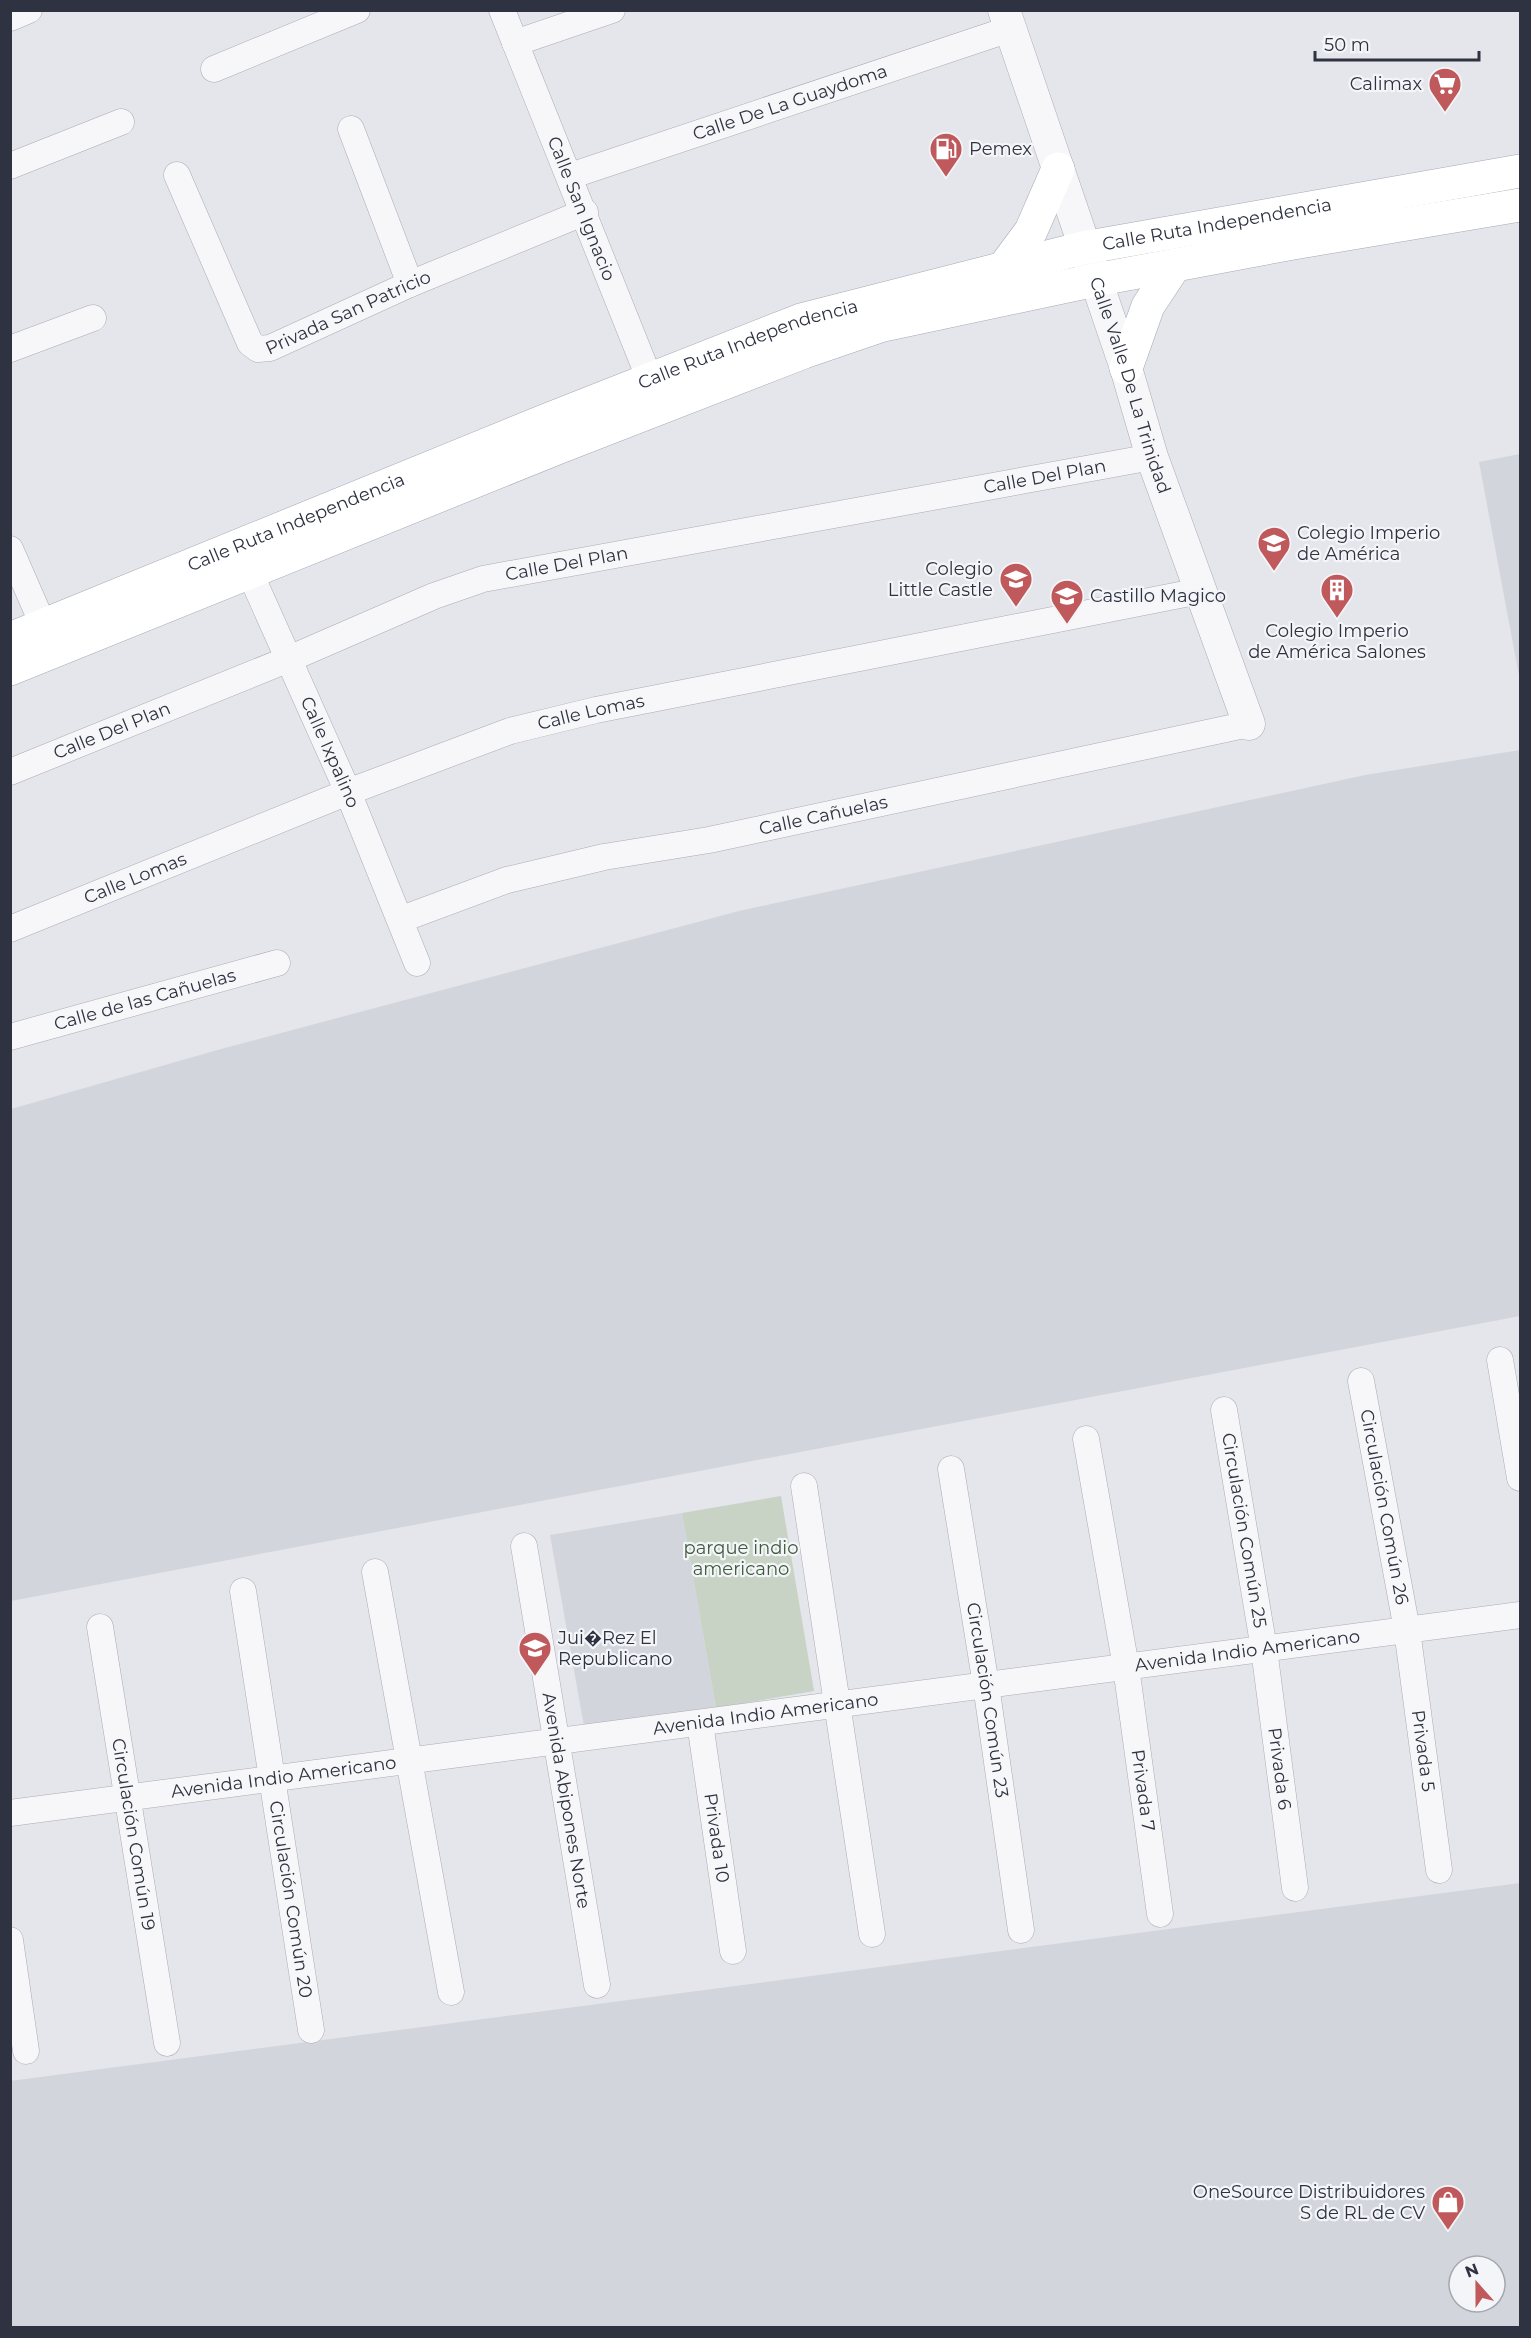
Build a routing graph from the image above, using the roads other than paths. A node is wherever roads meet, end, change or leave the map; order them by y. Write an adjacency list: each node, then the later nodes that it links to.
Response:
1 (29, 10): 5 (street)
2 (357, 10): 8 (street)
3 (502, 10): 7 (street, Calle San Ignacio)
4 (612, 10): 7 (street)
5 (10, 18)
6 (1007, 20): 12 (street, Calle Valle De La Trinidad); 15 (street, Calle De La Guaydoma)
7 (515, 43): 15 (street, Calle San Ignacio)
8 (214, 69)
9 (121, 122): 11 (street)
10 (351, 129): 22 (street)
11 (10, 166)
12 (1058, 169): 18 (street, Calle Valle De La Trinidad); 20 (main road)
13 (1521, 171): 18 (main road, Calle Ruta Independencia)
14 (177, 175): 22 (street, Privada San Patricio)
15 (570, 176): 17 (street, Calle San Ignacio)
16 (1521, 205): 19 (main road, Calle Ruta Independencia)
17 (585, 212): 22 (street, Privada San Patricio); 26 (street, Calle San Ignacio)
18 (1083, 248): 20 (main road, Calle Ruta Independencia); 21 (street, Calle Valle De La Trinidad)
19 (1175, 265): 21 (main road, Calle Ruta Independencia); 25 (main road)
20 (1005, 266): 26 (main road, Calle Ruta Independencia)
21 (1095, 280): 25 (street, Calle Valle De La Trinidad); 26 (main road, Calle Ruta Independencia)
22 (410, 284)
23 (93, 318): 24 (street)
24 (10, 349)
25 (1126, 368): 27 (street, Calle Valle De La Trinidad)
26 (655, 393): 29 (main road, Calle Ruta Independencia)
27 (1152, 457): 30 (street, Calle Valle De La Trinidad); 33 (street, Calle Del Plan)
28 (10, 549): 32 (street)
29 (244, 558): 32 (main road, Calle Ruta Independencia); 33 (street, Calle Ixpalino)
30 (1200, 591): 35 (street, Calle Valle De La Trinidad); 37 (street, Calle Lomas)
31 (10, 639): 32 (main road, Calle Ruta Independencia)
32 (49, 639): 34 (main road, Calle Ruta Independencia)
33 (289, 659): 36 (street, Calle Del Plan); 37 (street, Calle Ixpalino)
34 (10, 669)
35 (1249, 724): 38 (street, Calle Cañuelas)
36 (10, 772)
37 (348, 792): 38 (street, Calle Ixpalino); 39 (street, Calle Lomas)
38 (402, 919): 41 (street, Calle Ixpalino)
39 (10, 929)
40 (278, 963): 42 (street, Calle de las Cañuelas)
41 (417, 963)
42 (10, 1036)
43 (1500, 1360): 48 (street)
44 (1361, 1381): 55 (street, Circulación Común 26)
45 (1224, 1410): 56 (street, Circulación Común 25)
46 (1086, 1439): 57 (street, Privada 7)
47 (951, 1469): 58 (street, Circulación Común 23)
48 (1521, 1478)
49 (804, 1486): 59 (street)
50 (524, 1546): 61 (street, Avenida Abipones Norte)
51 (375, 1572): 62 (street)
52 (243, 1591): 63 (street, Circulación Común 20)
53 (1521, 1616): 55 (street, Avenida Indio Americano)
54 (100, 1627): 64 (street, Circulación Común 19)
55 (1407, 1630): 56 (street, Avenida Indio Americano); 66 (street, Privada 5)
56 (1264, 1649): 57 (street, Avenida Indio Americano); 67 (street, Privada 6)
57 (1126, 1667): 58 (street, Avenida Indio Americano); 68 (street, Privada 7)
58 (986, 1685): 59 (street, Avenida Indio Americano); 69 (street, Circulación Común 23)
59 (837, 1705): 60 (street, Avenida Indio Americano); 70 (street)
60 (700, 1723): 61 (street, Avenida Indio Americano); 72 (street, Privada 10)
61 (557, 1741): 62 (street, Avenida Indio Americano); 73 (street, Avenida Abipones Norte)
62 (409, 1761): 63 (street, Avenida Indio Americano); 74 (street)
63 (273, 1778): 64 (street, Avenida Indio Americano); 75 (street, Circulación Común 20)
64 (128, 1797): 65 (street, Avenida Indio Americano); 76 (street, Circulación Común 19)
65 (10, 1813)
66 (1439, 1870)
67 (1295, 1888)
68 (1160, 1914)
69 (1021, 1930)
70 (872, 1934)
71 (10, 1940): 77 (street)
72 (733, 1951)
73 (597, 1985)
74 (451, 1992)
75 (311, 2030)
76 (167, 2043)
77 (26, 2051)

